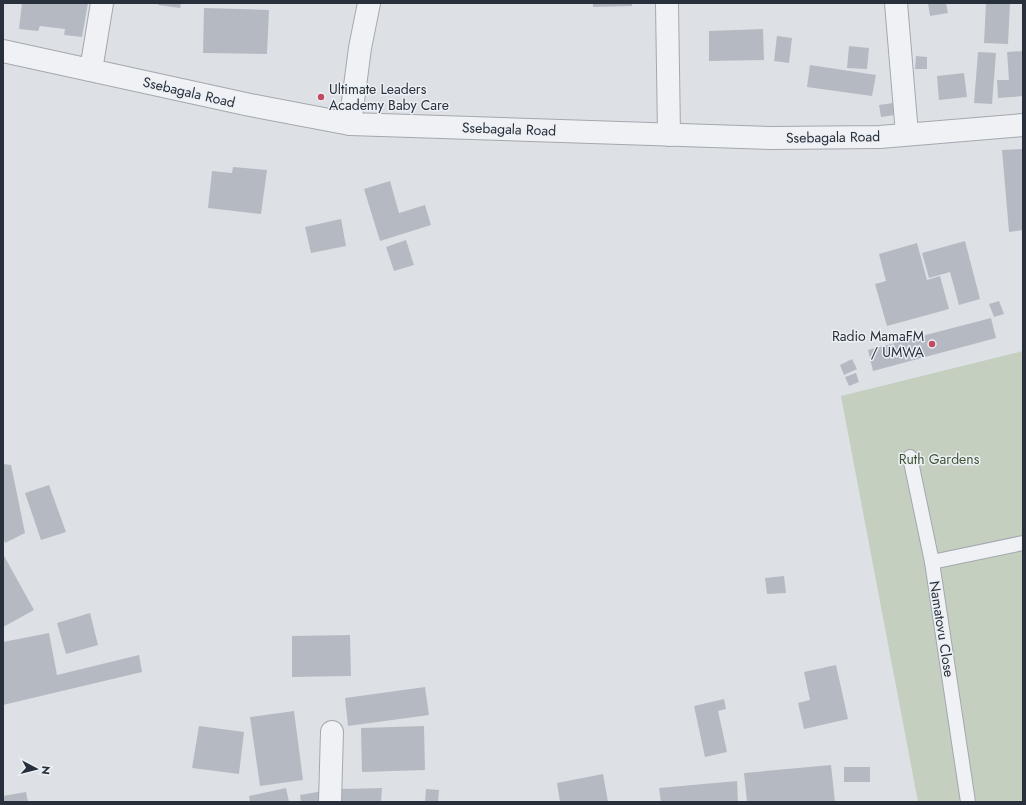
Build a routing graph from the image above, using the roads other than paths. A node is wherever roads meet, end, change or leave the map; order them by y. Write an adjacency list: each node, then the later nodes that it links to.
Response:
1 (102, 3): 6 (street)
2 (369, 3): 7 (street)
3 (667, 3): 9 (street)
4 (896, 3): 10 (street)
5 (3, 51): 6 (street, Ssebagala Road)
6 (91, 70): 7 (street, Ssebagala Road)
7 (350, 124): 9 (street, Ssebagala Road)
8 (1023, 125): 10 (street, Ssebagala Road)
9 (670, 134): 10 (street, Ssebagala Road)
10 (907, 134)
11 (910, 457): 13 (lane, Namatovu Close)
12 (1023, 542): 13 (lane)
13 (932, 562): 16 (lane, Namatovu Close)
14 (332, 732): 15 (street)
15 (330, 802)
16 (968, 802)

